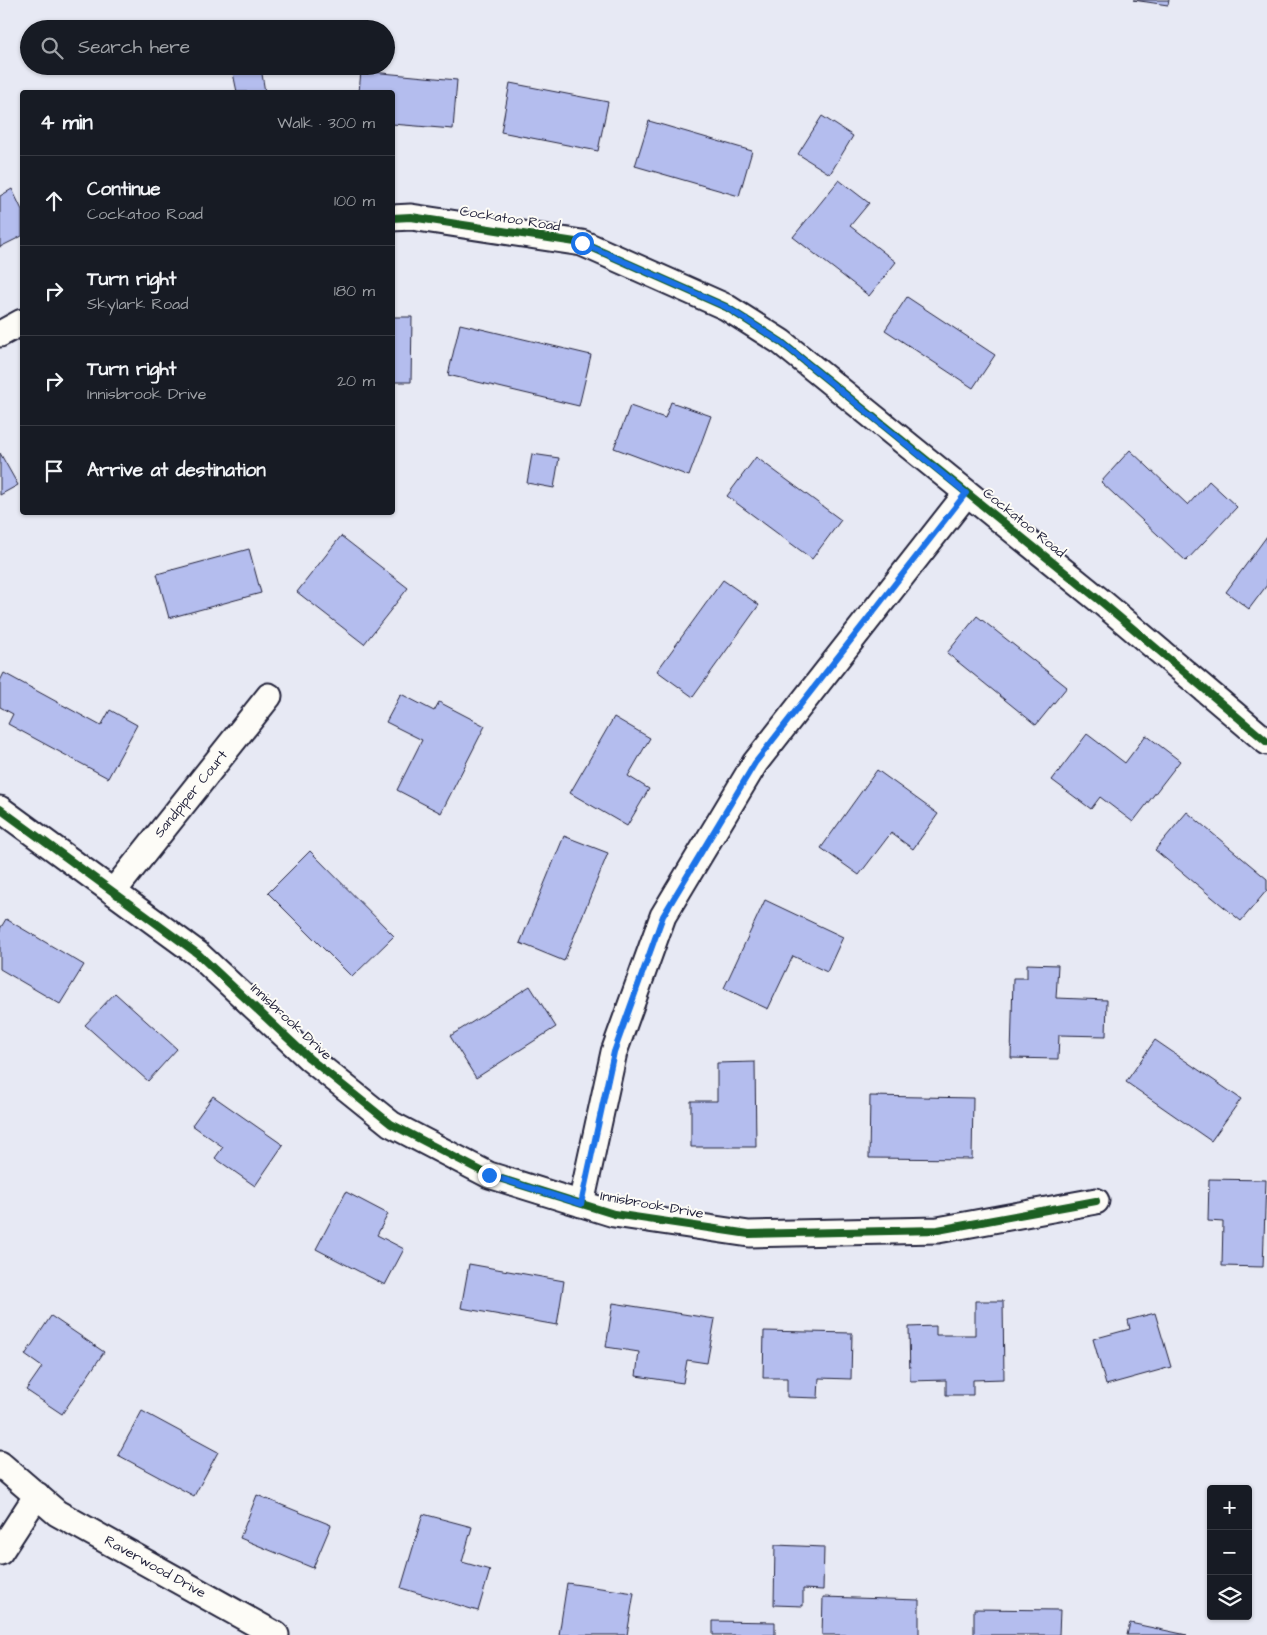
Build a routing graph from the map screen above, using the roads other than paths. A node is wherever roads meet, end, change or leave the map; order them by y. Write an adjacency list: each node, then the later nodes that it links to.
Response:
1 (395, 218): 4 (street, Cockatoo Road)
2 (20, 323): 3 (street)
3 (0, 334)
4 (966, 493): 6 (street, Cockatoo Road); 10 (street)
5 (269, 696): 8 (street, Sandpiper Court)
6 (1267, 742)
7 (0, 810): 8 (street, Innisbrook Drive)
8 (113, 892): 10 (street, Innisbrook Drive)
9 (1096, 1201): 10 (street, Innisbrook Drive)
10 (581, 1204)
11 (0, 1464): 12 (street, Raverwood Drive)
12 (37, 1495): 13 (street); 14 (street, Raverwood Drive)
13 (0, 1552)
14 (276, 1635)

